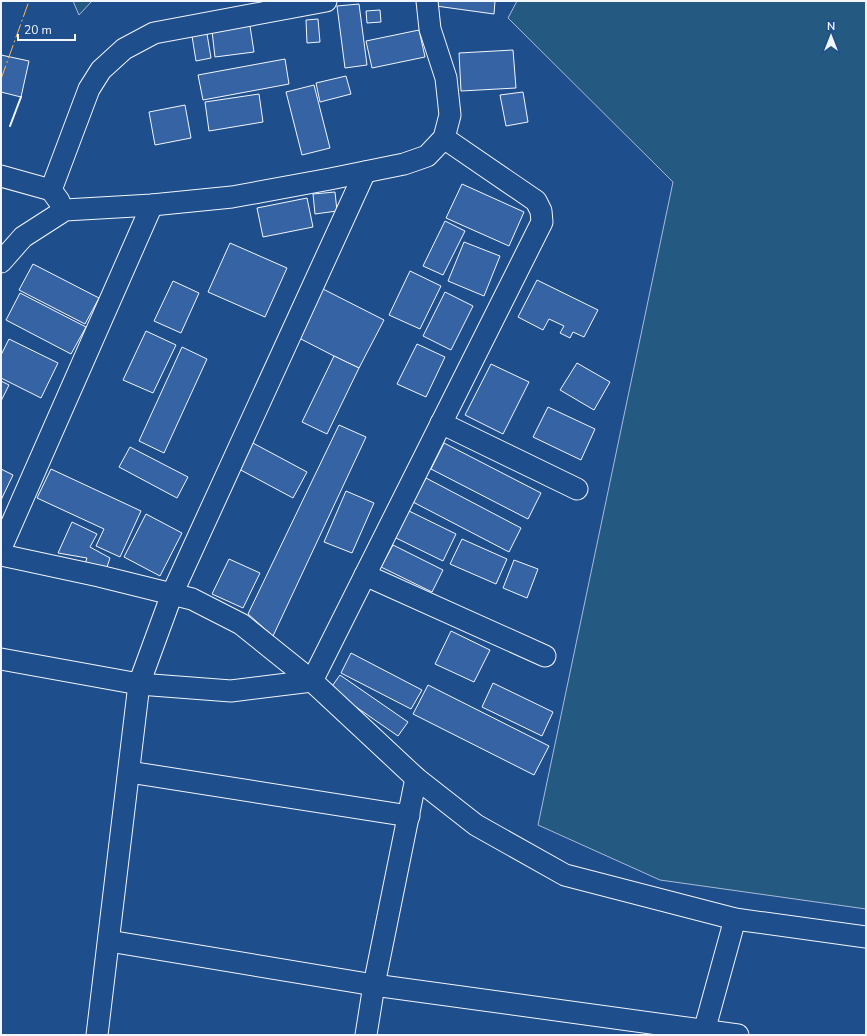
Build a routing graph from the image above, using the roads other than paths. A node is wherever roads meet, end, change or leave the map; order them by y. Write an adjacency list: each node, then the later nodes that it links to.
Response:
1 (326, 1): 6 (street)
2 (427, 1): 3 (street)
3 (444, 138): 4 (street); 10 (street)
4 (365, 172): 7 (street); 15 (street)
5 (1, 176): 6 (street)
6 (51, 190): 8 (street)
7 (152, 205): 8 (street); 12 (street)
8 (65, 210): 9 (street)
9 (1, 262)
10 (441, 423): 11 (street); 14 (street)
11 (577, 489)
12 (1, 548)
13 (1, 555): 15 (street)
14 (365, 575): 16 (street); 18 (street)
15 (172, 594): 18 (street); 19 (street)
16 (545, 656)
17 (1, 659): 19 (street)
18 (312, 682): 19 (street); 21 (street)
19 (140, 684): 20 (street)
20 (129, 772): 22 (street); 25 (street)
21 (416, 778): 22 (street); 23 (street)
22 (409, 816): 26 (street)
23 (735, 918): 24 (street); 27 (street)
24 (866, 937)
25 (109, 941): 26 (street); 28 (street)
26 (374, 986): 27 (street); 29 (street)
27 (704, 1033): 30 (street)
28 (97, 1035)
29 (366, 1035)
30 (738, 1035)

